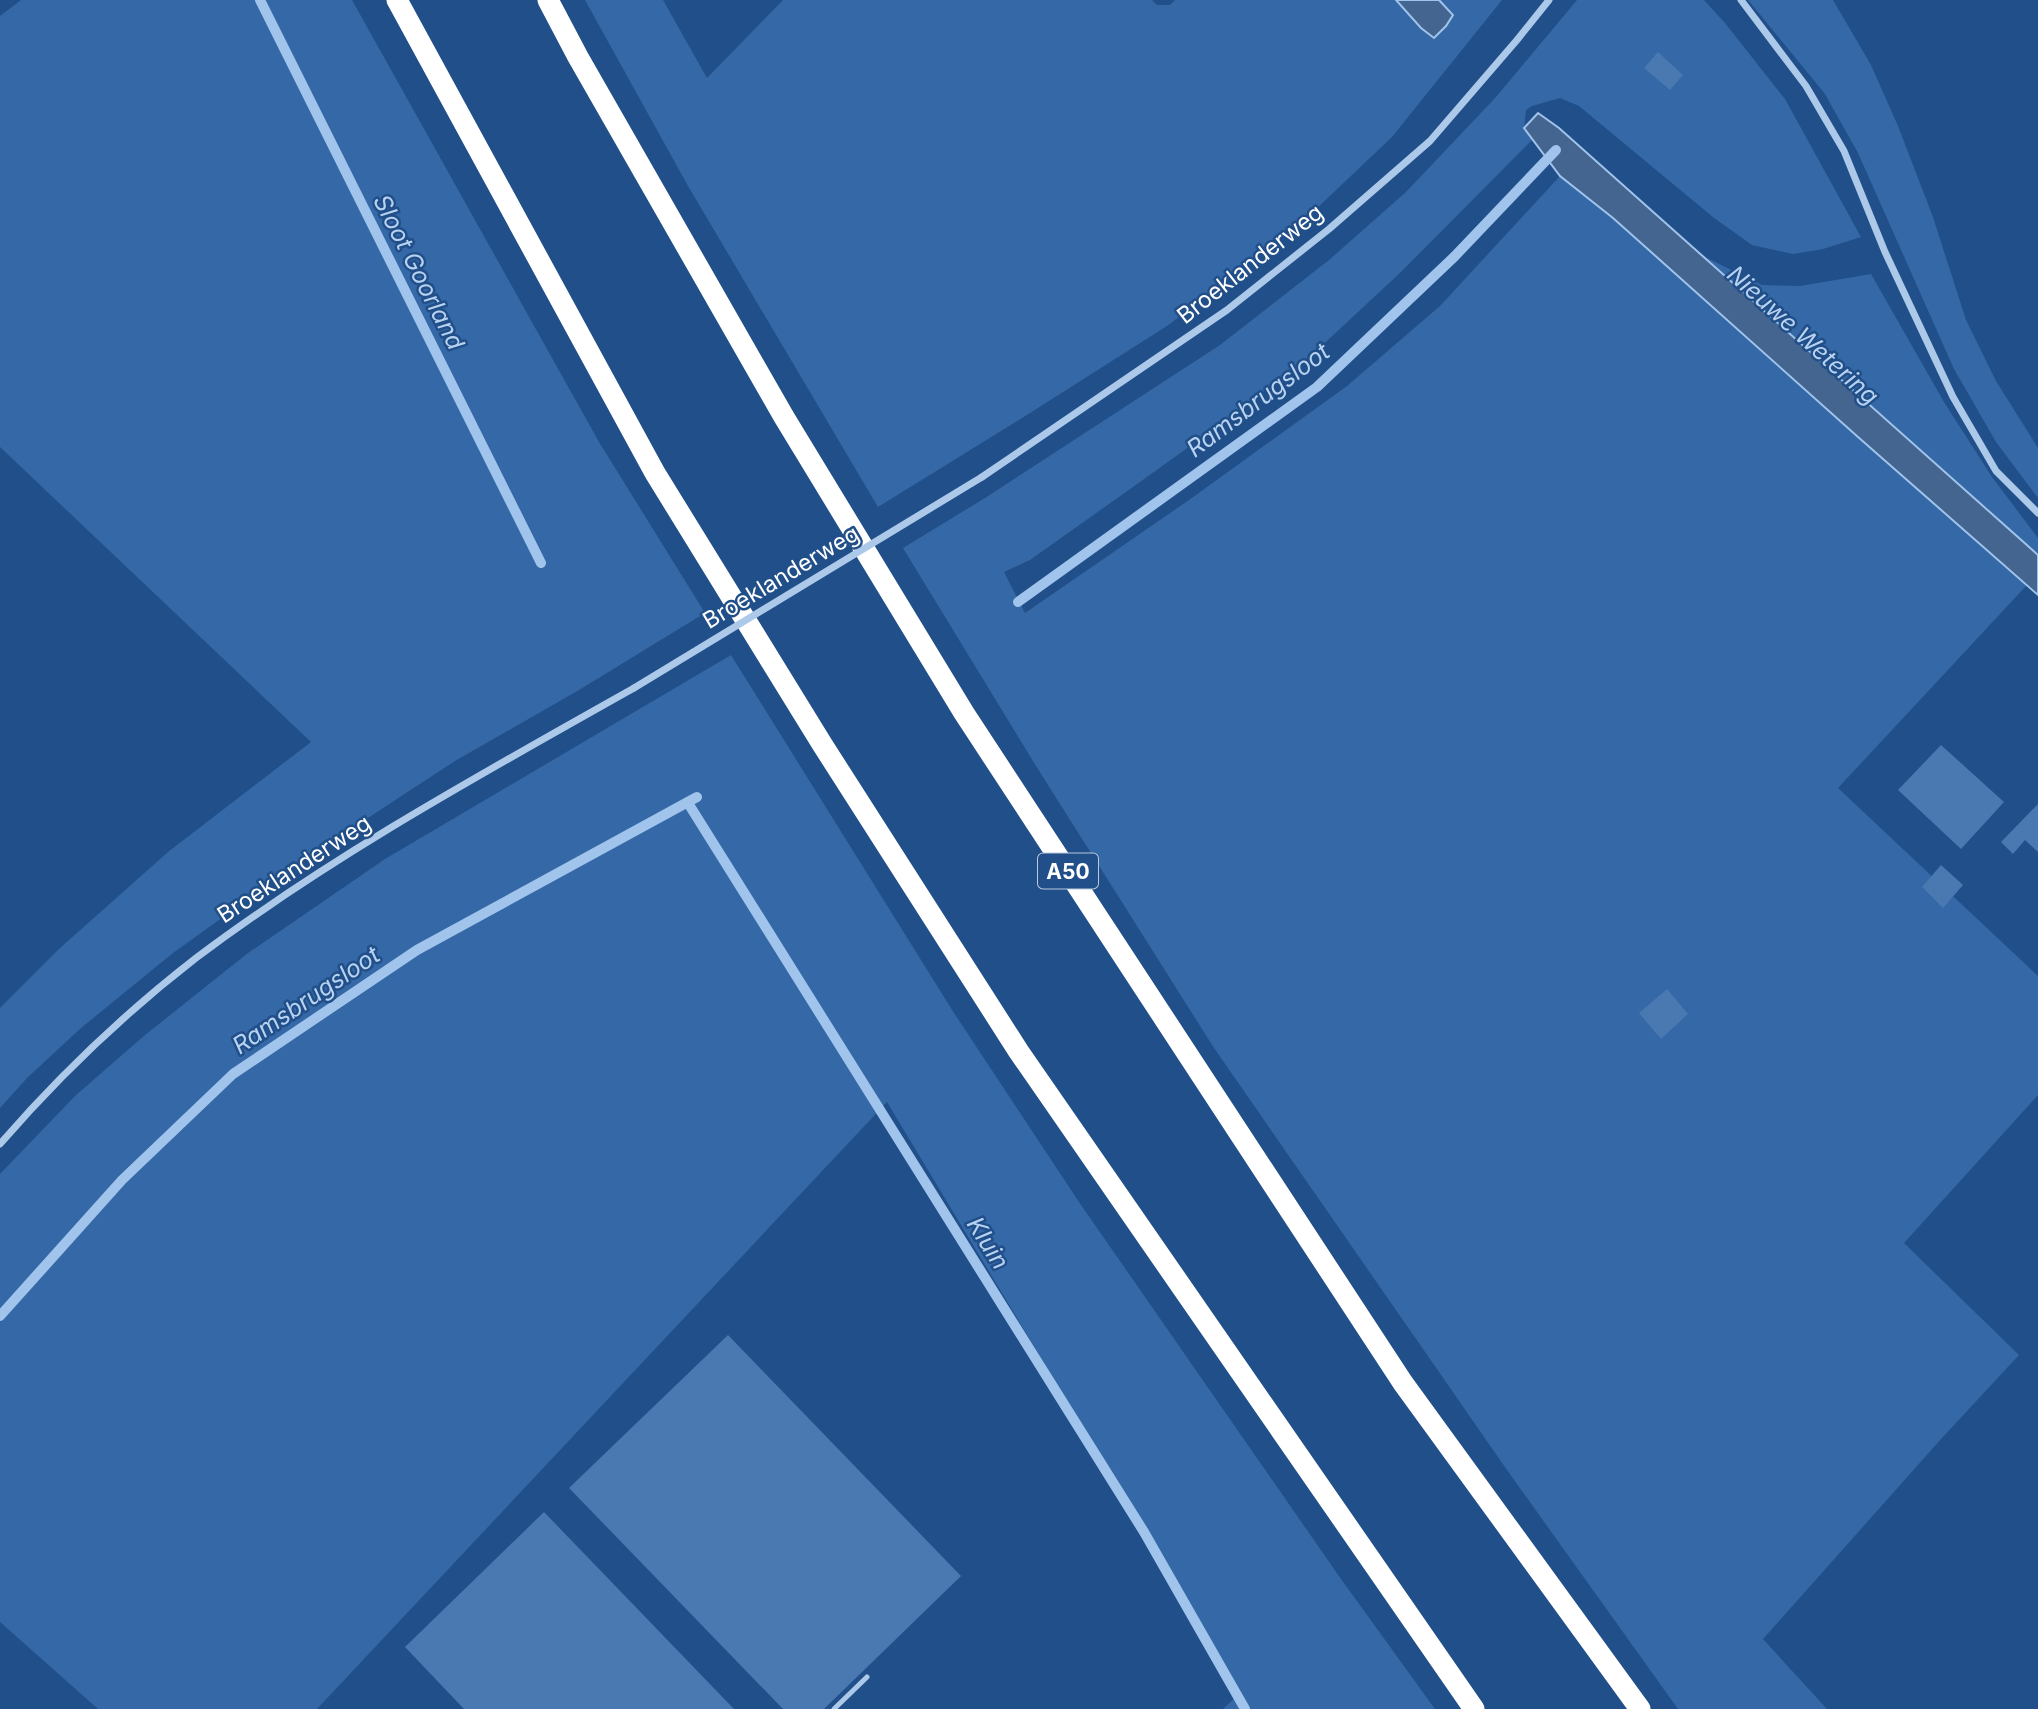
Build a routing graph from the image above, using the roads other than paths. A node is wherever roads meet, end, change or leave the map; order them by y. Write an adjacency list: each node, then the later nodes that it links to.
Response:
1 (397, 0): 9 (highway)
2 (548, 0): 10 (highway, A50)
3 (1549, 0): 6 (street, Broeklanderweg, bridge)
4 (1741, 0): 5 (street)
5 (2038, 513)
6 (0, 1144)
7 (867, 1677): 8 (lane)
8 (834, 1709)
9 (1474, 1709)
10 (1640, 1709)

